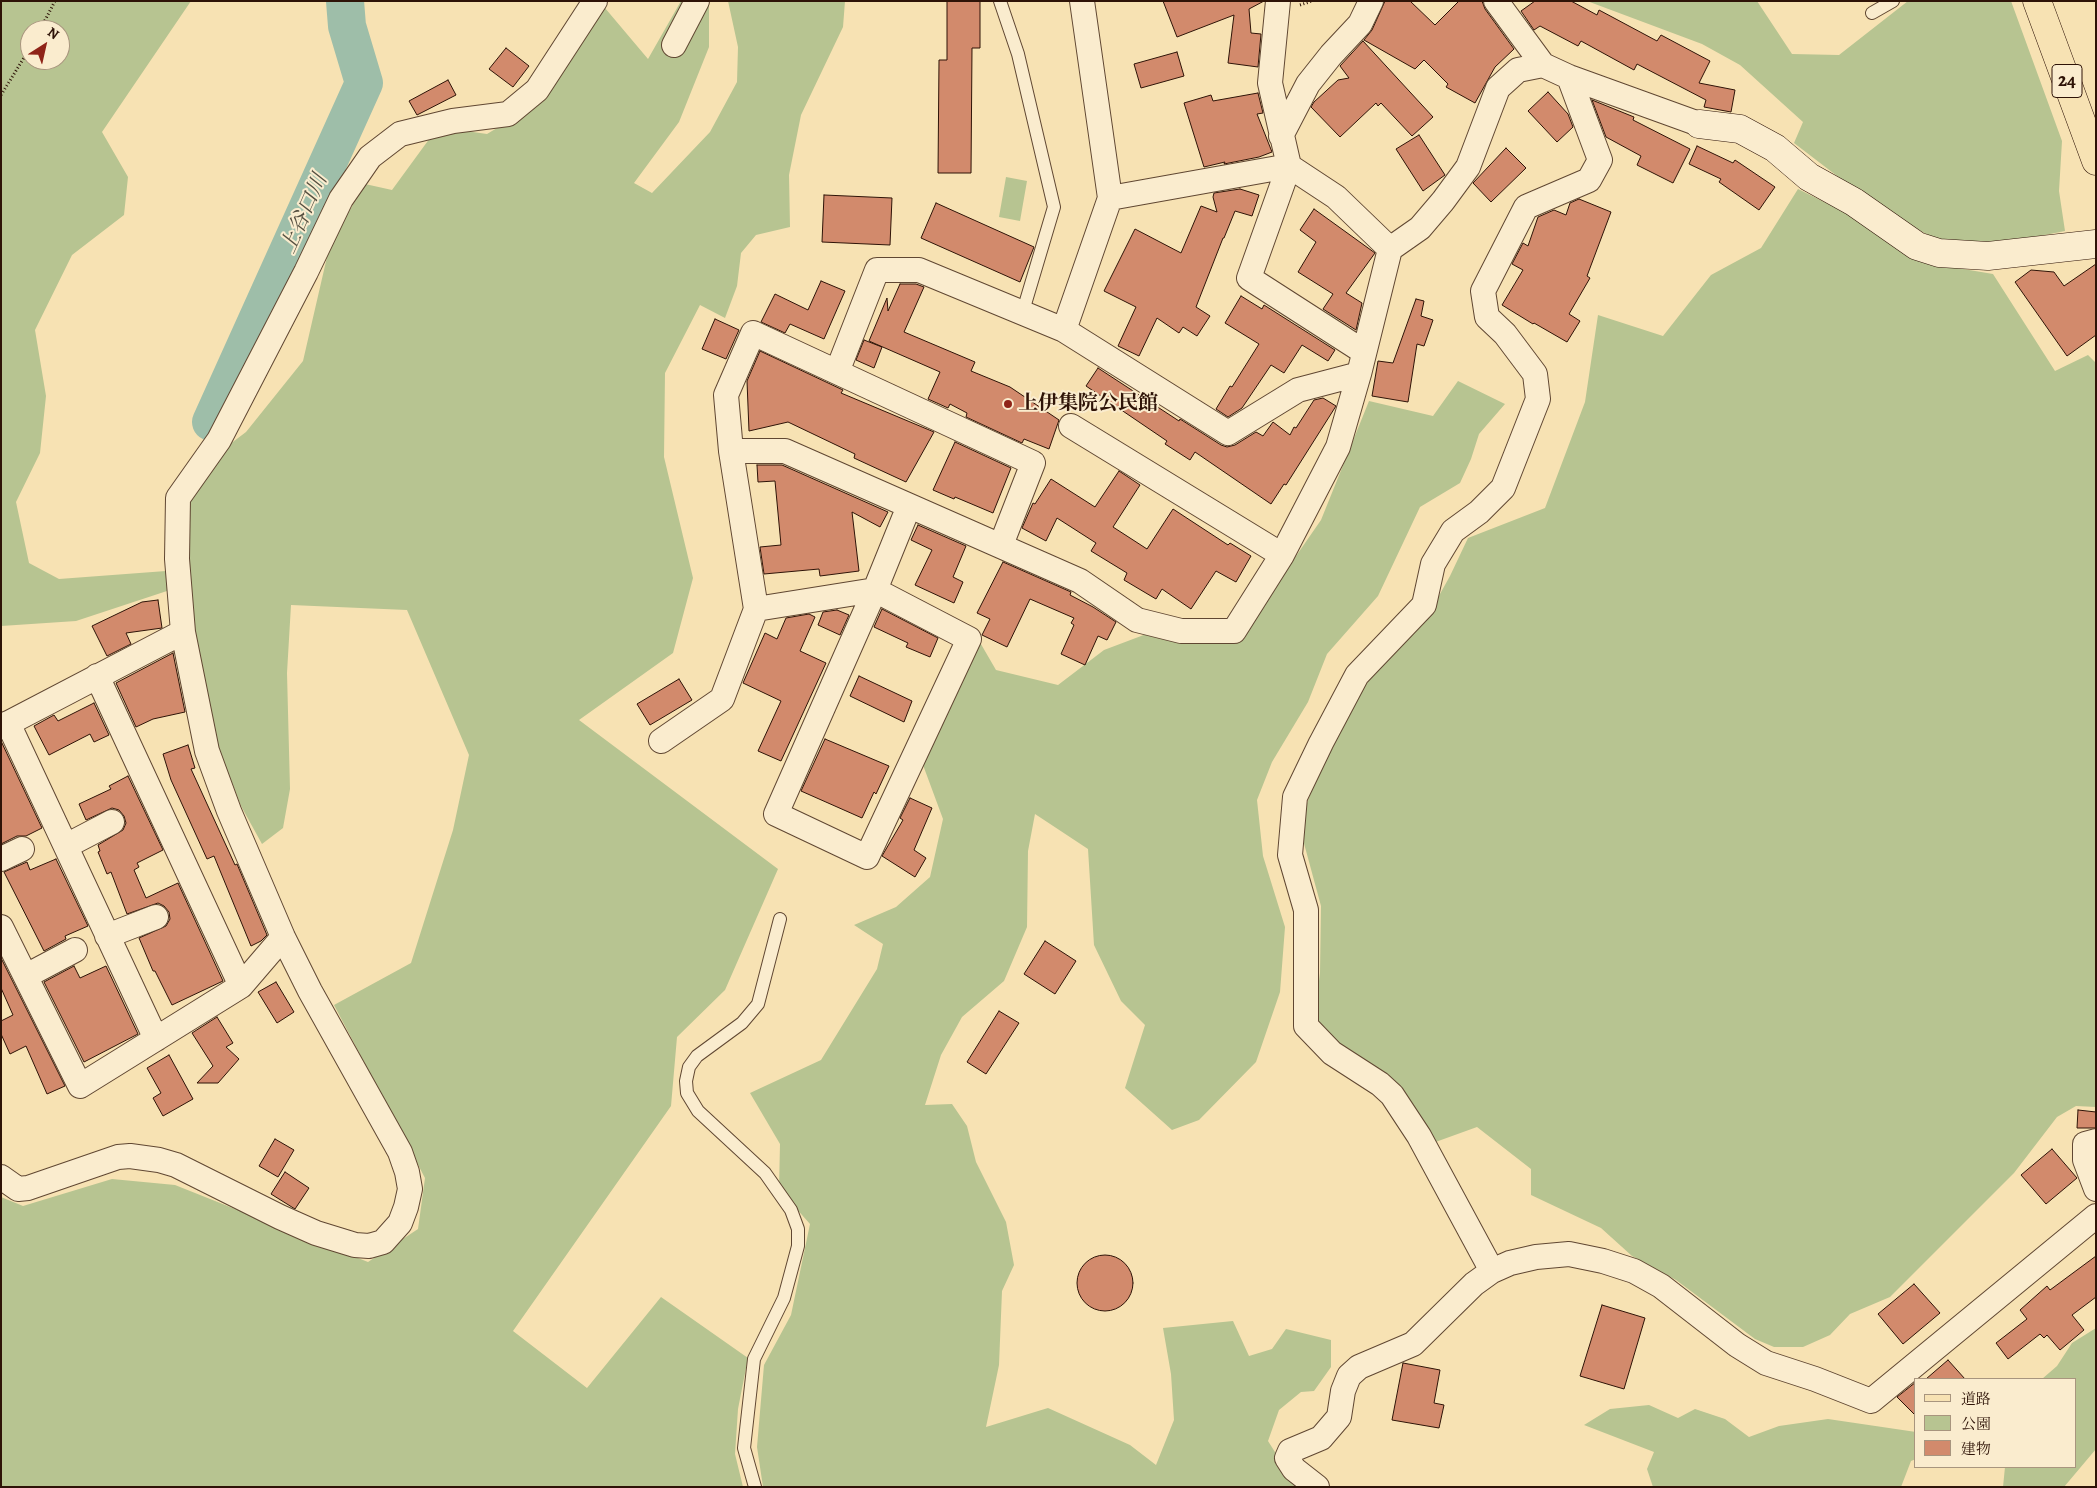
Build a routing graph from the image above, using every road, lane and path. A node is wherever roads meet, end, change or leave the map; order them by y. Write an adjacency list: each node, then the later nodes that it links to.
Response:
1 (56, 1): 12 (path)
2 (594, 1): 36 (street)
3 (697, 1): 13 (street)
4 (1000, 1): 25 (lane)
5 (1082, 1): 22 (street)
6 (1278, 1): 19 (street)
7 (1371, 1): 19 (street)
8 (1496, 1): 15 (street)
9 (1893, 1): 11 (lane)
10 (2038, 1): 20 (main road, 24)
11 (1872, 13)
12 (46, 20)
13 (674, 45)
14 (20, 64): 17 (path)
15 (1543, 65): 16 (street); 24 (street)
16 (1569, 77): 18 (street); 55 (street)
17 (1, 95)
18 (1699, 124): 23 (street)
19 (1281, 136): 21 (street)
20 (2096, 161)
21 (1289, 166): 22 (street); 24 (street); 27 (street)
22 (1110, 198): 26 (street)
23 (2096, 244)
24 (1390, 249): 27 (street)
25 (1023, 311): 26 (street); 28 (street)
26 (1064, 330): 27 (street)
27 (1361, 363): 33 (street)
28 (837, 372): 30 (street); 32 (street)
29 (1071, 426): 33 (street)
30 (731, 450): 31 (street); 35 (street)
31 (910, 506): 32 (street); 34 (street)
32 (1001, 545): 33 (street)
33 (1282, 555)
34 (875, 590): 34 (street); 35 (street)
35 (756, 609): 39 (street)
36 (183, 632): 37 (street); 46 (street)
37 (97, 676): 38 (street); 49 (street)
38 (4, 725): 41 (street)
39 (661, 741)
40 (112, 822): 41 (street)
41 (66, 846): 45 (street)
42 (156, 917): 45 (street)
43 (780, 919): 56 (lane)
44 (1, 927): 48 (street)
45 (107, 936): 50 (street)
46 (283, 937): 49 (street); 52 (street)
47 (76, 950): 48 (street)
48 (26, 976): 50 (street)
49 (241, 986): 50 (street)
50 (156, 1039)
51 (2096, 1141): 53 (street)
52 (1, 1177)
53 (2096, 1189)
54 (2096, 1216): 55 (street)
55 (1492, 1271): 57 (street)
56 (755, 1487)
57 (1317, 1487)

